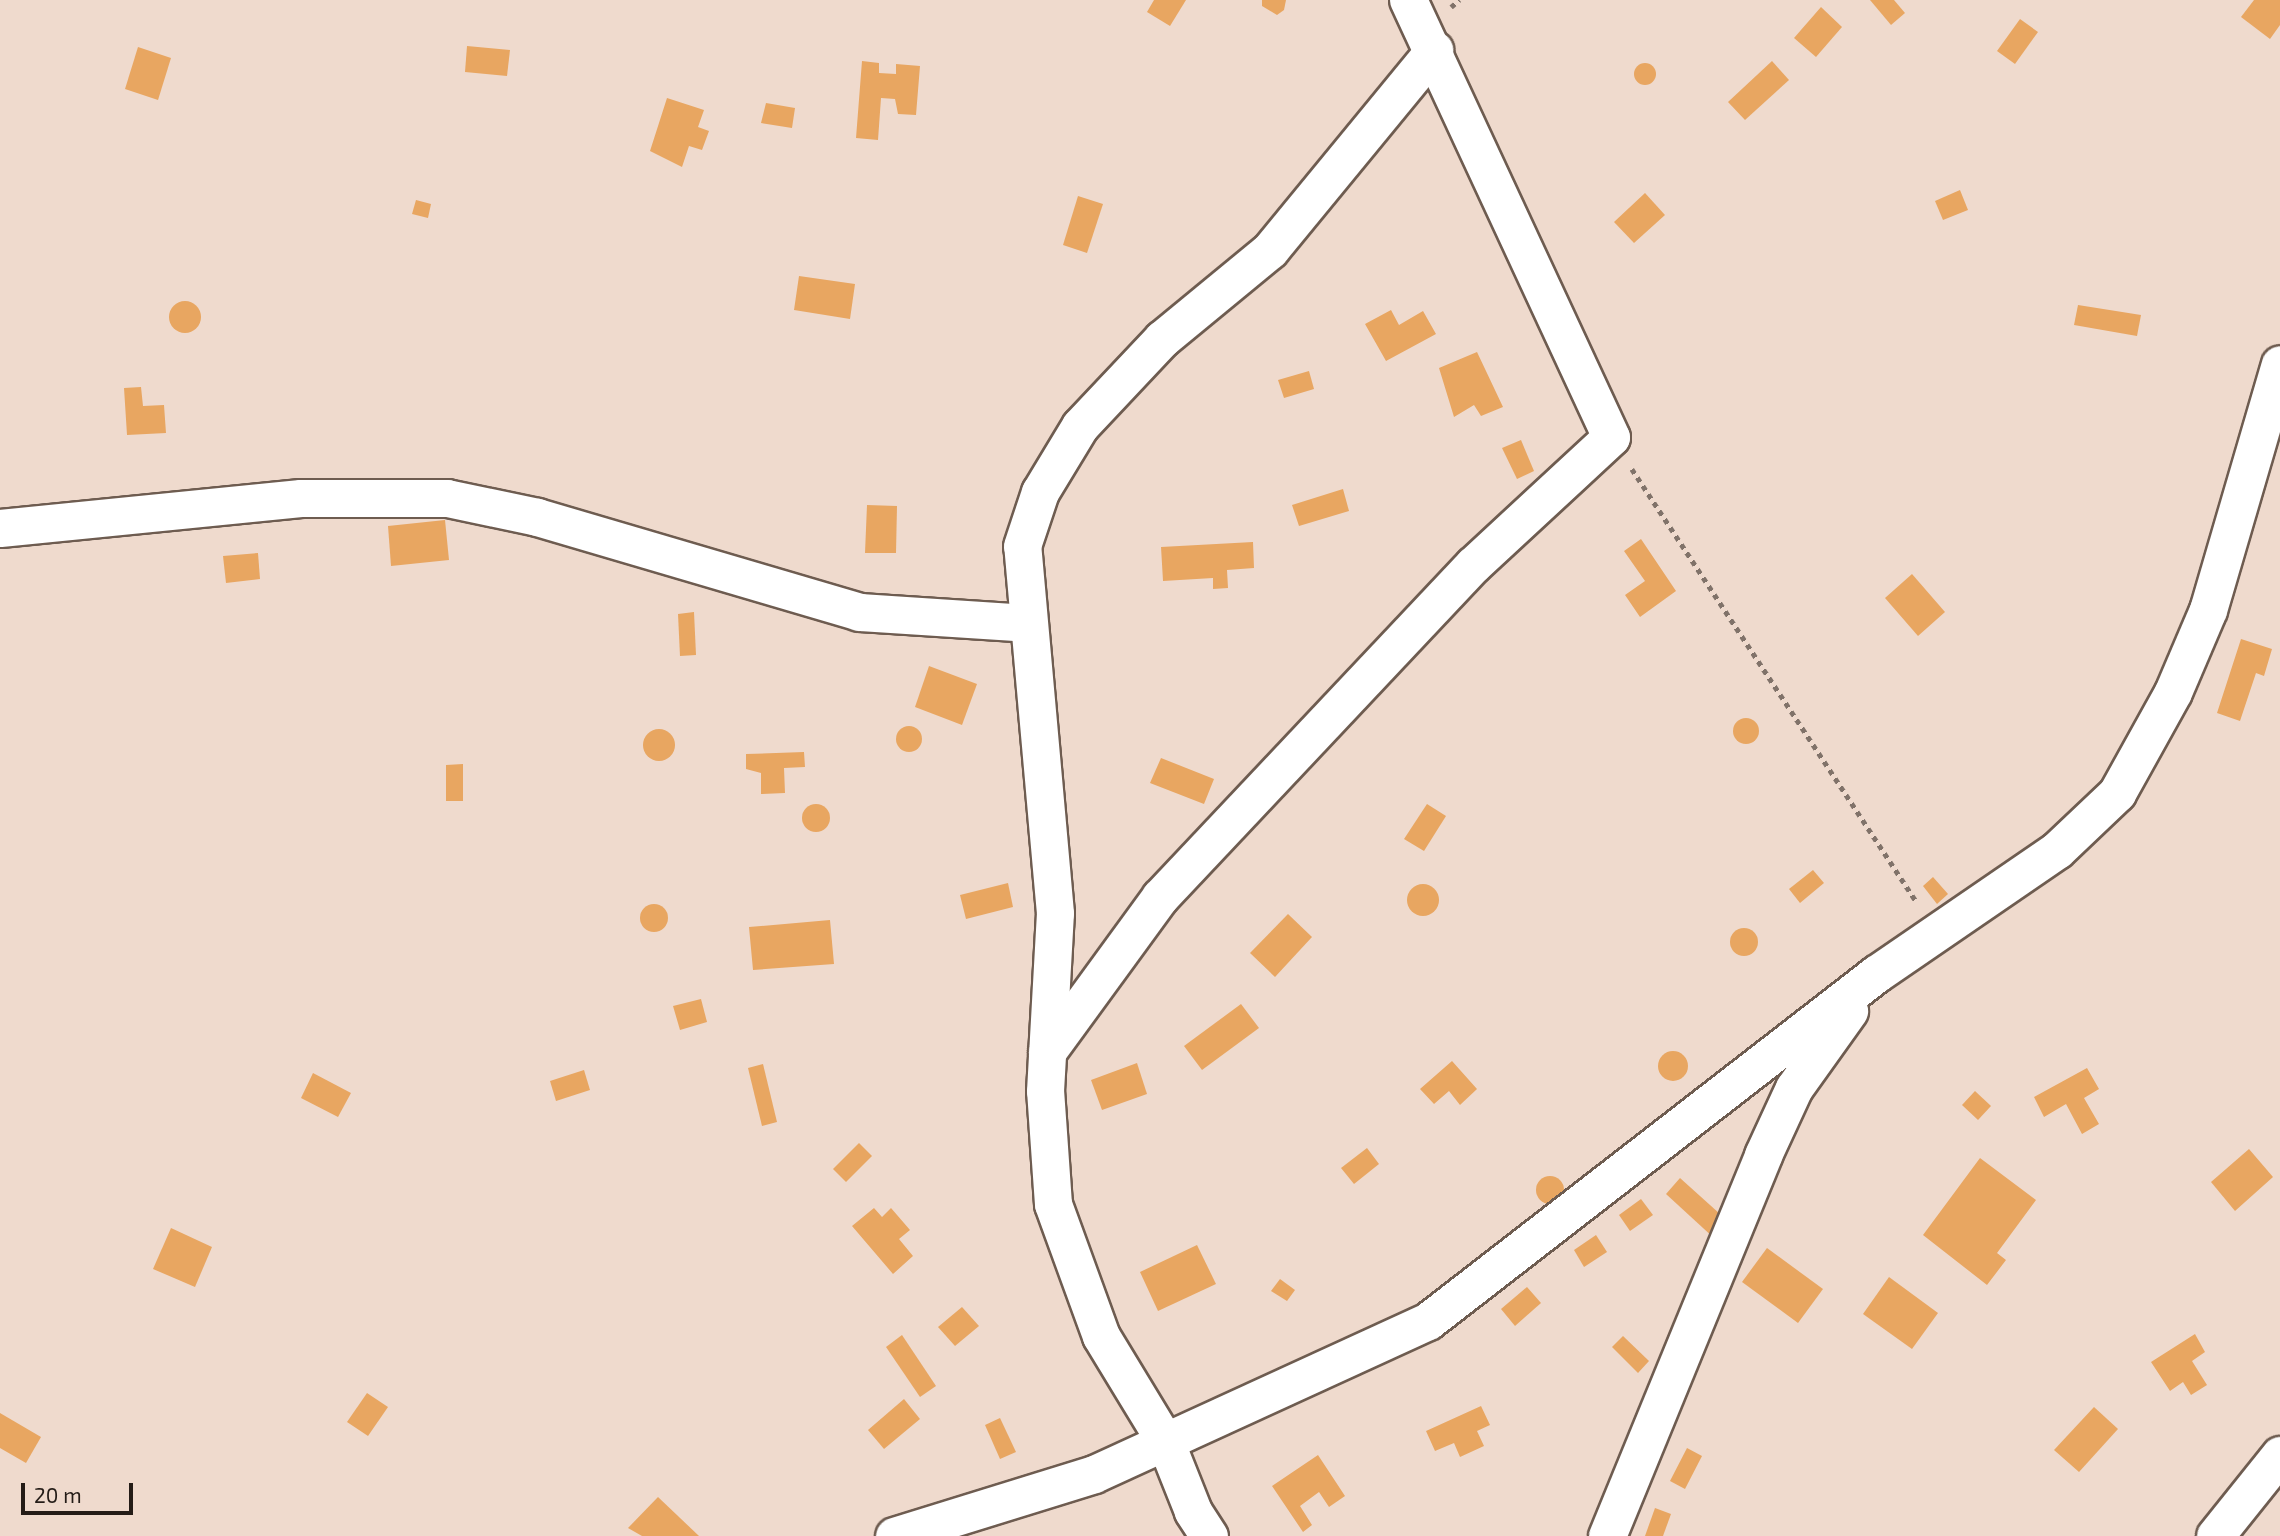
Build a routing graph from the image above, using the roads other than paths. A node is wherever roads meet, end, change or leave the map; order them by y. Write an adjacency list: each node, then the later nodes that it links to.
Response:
1 (1408, 0): 2 (street)
2 (1434, 50): 5 (street); 7 (street)
3 (2280, 364): 6 (street)
4 (0, 528): 5 (street)
5 (1028, 623): 7 (street)
6 (1876, 974): 8 (street); 12 (street)
7 (1047, 1052): 8 (street)
8 (1166, 1443): 10 (street); 11 (street)
9 (2280, 1455): 13 (street)
10 (894, 1536)
11 (1209, 1536)
12 (1607, 1536)
13 (2215, 1536)

